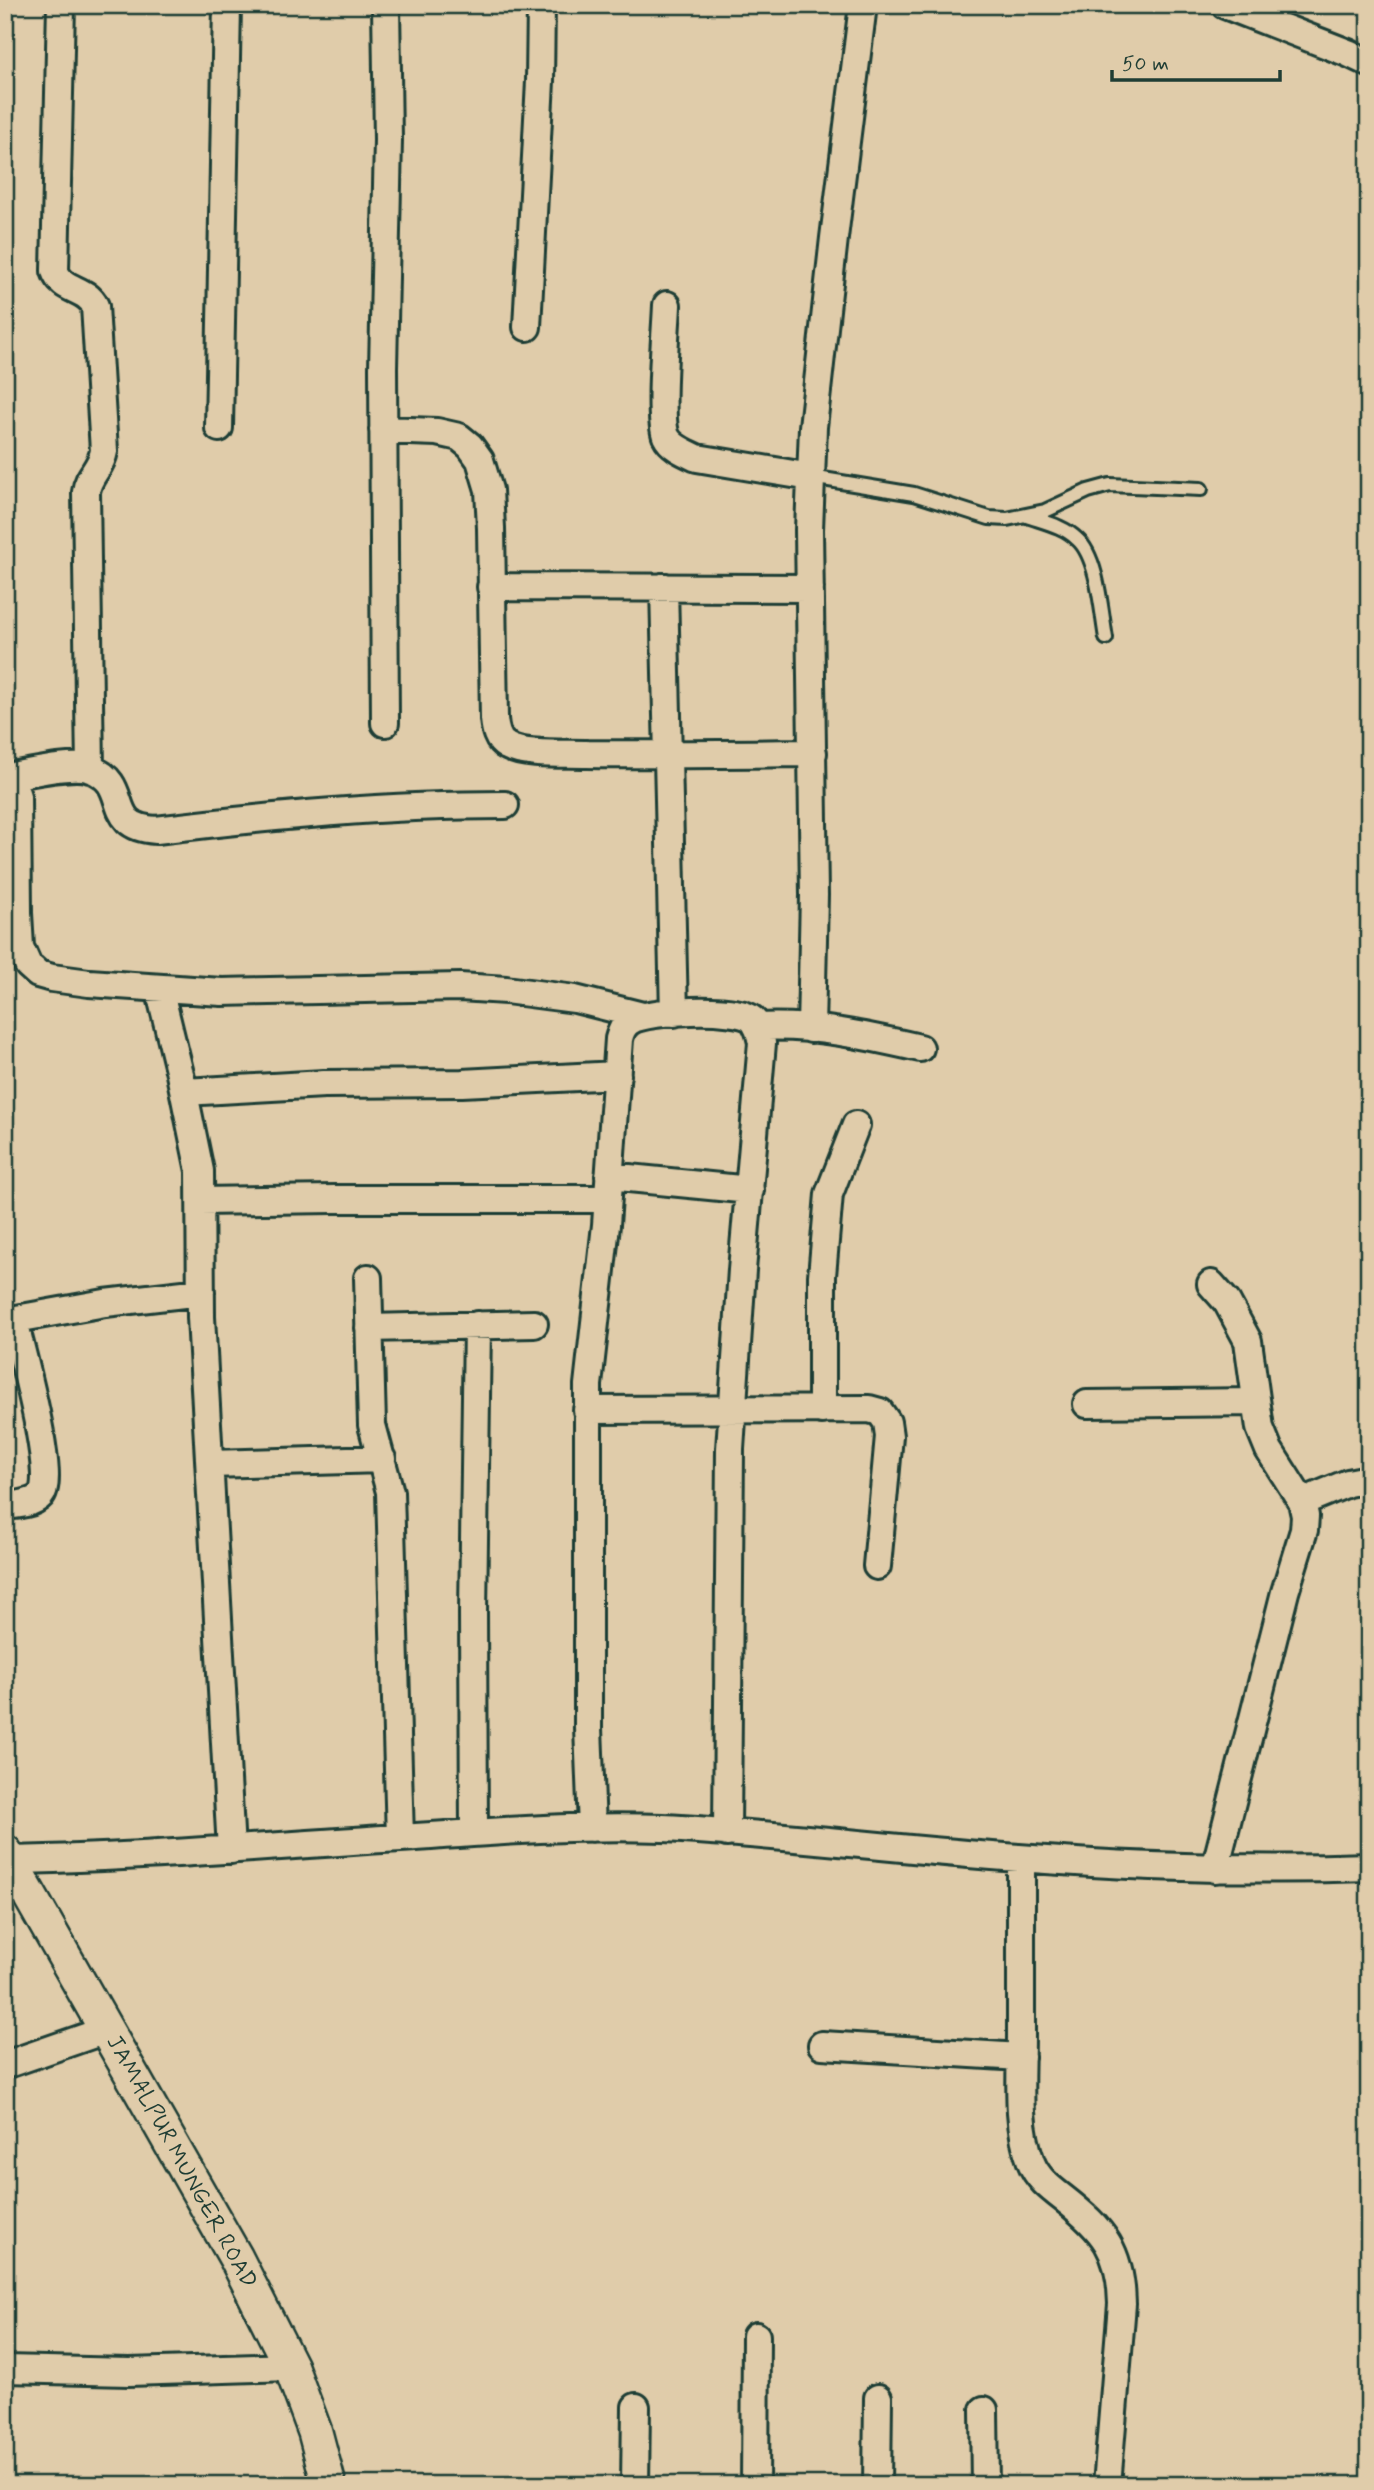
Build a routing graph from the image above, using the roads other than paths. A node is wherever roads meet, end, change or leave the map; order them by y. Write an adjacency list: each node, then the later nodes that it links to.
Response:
1 (61, 5): 22 (street)
2 (227, 5): 10 (street)
3 (386, 5): 11 (street)
4 (541, 5): 9 (street)
5 (863, 5): 12 (street)
6 (1225, 5): 7 (street)
7 (1369, 63)
8 (667, 305): 12 (street)
9 (527, 327)
10 (219, 428)
11 (383, 430): 15 (street); 19 (street)
12 (811, 477): 14 (lane); 17 (street)
13 (1200, 489): 14 (lane)
14 (1027, 516): 18 (lane)
15 (491, 587): 16 (street); 21 (street)
16 (664, 587): 17 (street); 21 (street)
17 (810, 588): 20 (street)
18 (1106, 638)
19 (385, 723)
20 (813, 753): 21 (street); 29 (street)
21 (668, 755): 26 (street)
22 (90, 769): 23 (street); 24 (street)
23 (5, 778): 25 (street)
24 (505, 805)
25 (159, 988): 27 (street); 32 (street)
26 (674, 1013): 27 (street); 28 (street)
27 (643, 1016): 31 (street)
28 (758, 1027): 29 (street); 35 (street)
29 (811, 1029): 30 (street)
30 (920, 1048)
31 (617, 1075): 32 (street); 34 (street)
32 (184, 1092): 36 (street)
33 (856, 1125): 47 (street)
34 (608, 1187): 35 (street); 36 (street); 46 (street)
35 (750, 1190): 48 (street)
36 (201, 1201): 39 (street)
37 (368, 1278): 43 (street)
38 (1211, 1284): 44 (street)
39 (201, 1292): 40 (street); 50 (street)
40 (9, 1320): 53 (street)
41 (534, 1324): 42 (street)
42 (477, 1325): 43 (street); 56 (street)
43 (369, 1328): 49 (street)
44 (1255, 1402): 45 (street); 52 (street)
45 (1087, 1404)
46 (587, 1410): 48 (street); 55 (street)
47 (822, 1410): 48 (street); 54 (street)
48 (733, 1411): 57 (street)
49 (382, 1459): 50 (street); 58 (street)
50 (210, 1464): 59 (street)
51 (1369, 1479): 52 (street)
52 (1302, 1502): 63 (street)
53 (5, 1506)
54 (877, 1566)
55 (592, 1828): 56 (street); 57 (street)
56 (474, 1833): 58 (street)
57 (727, 1833): 61 (street)
58 (400, 1838): 59 (street)
59 (231, 1850): 60 (street)
60 (7, 1858): 64 (street, JAMALPUR MUNGER ROAD)
61 (1021, 1858): 63 (street); 66 (street)
62 (1369, 1867): 63 (street)
63 (1215, 1869)
64 (106, 2030): 67 (street); 69 (street, JAMALPUR MUNGER ROAD)
65 (822, 2045): 66 (street)
66 (1021, 2057): 79 (street)
67 (5, 2065)
68 (756, 2336): 76 (street)
69 (291, 2367): 70 (street); 74 (street, JAMALPUR MUNGER ROAD)
70 (5, 2369)
71 (878, 2398): 77 (street)
72 (636, 2407): 75 (street)
73 (984, 2410): 78 (street)
74 (328, 2485)
75 (635, 2485)
76 (755, 2485)
77 (877, 2485)
78 (985, 2485)
79 (1107, 2485)

